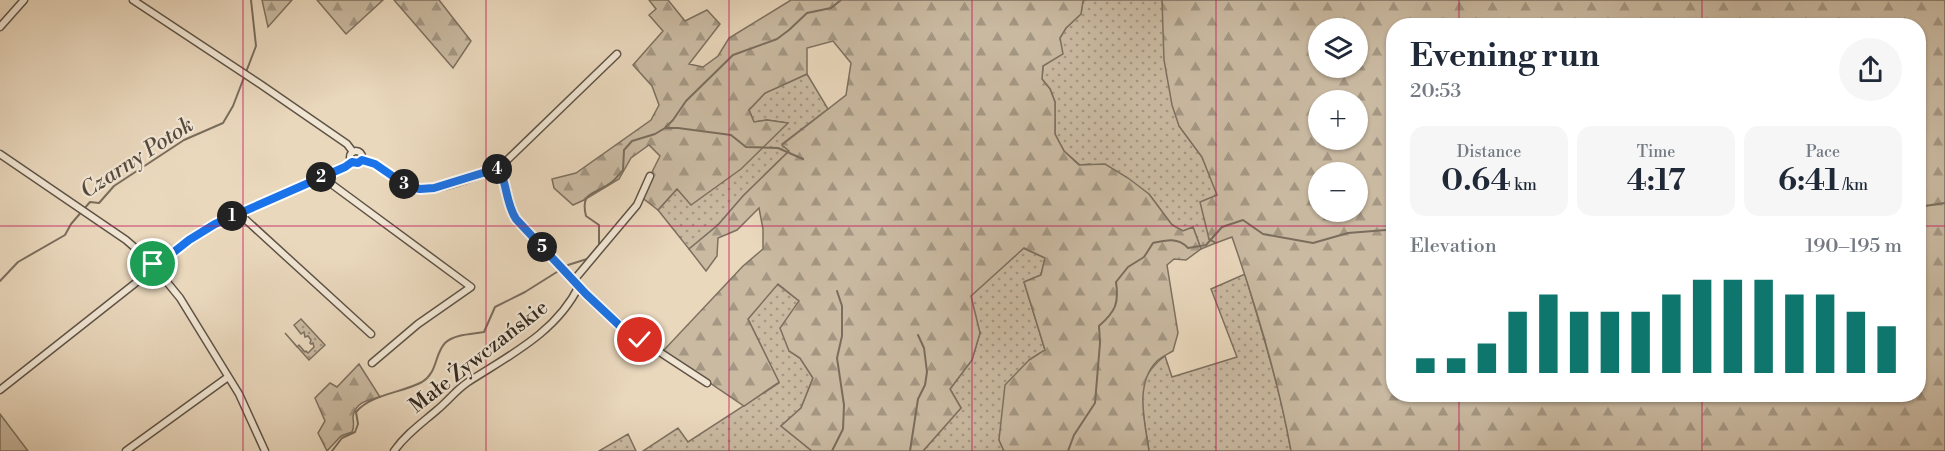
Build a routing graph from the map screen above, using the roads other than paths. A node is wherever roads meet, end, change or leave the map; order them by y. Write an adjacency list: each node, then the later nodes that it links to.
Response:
1 (24, 0): 3 (street)
2 (133, 0): 5 (street)
3 (0, 27)
4 (617, 54): 9 (street)
5 (354, 152): 7 (street); 8 (street)
6 (0, 154): 13 (street)
7 (362, 160): 8 (street); 9 (street)
8 (352, 162): 10 (street)
9 (499, 168): 14 (street)
10 (326, 175): 12 (street); 16 (street)
11 (650, 176): 14 (street, Małe Żywczańskie)
12 (241, 212): 13 (street); 15 (street)
13 (155, 267): 17 (street); 19 (street)
14 (577, 283): 18 (street); 22 (street, Małe Żywczańskie)
15 (371, 334)
16 (372, 363)
17 (228, 377): 20 (street); 21 (street)
18 (707, 383)
19 (0, 390)
20 (126, 451)
21 (265, 451)
22 (394, 451)

